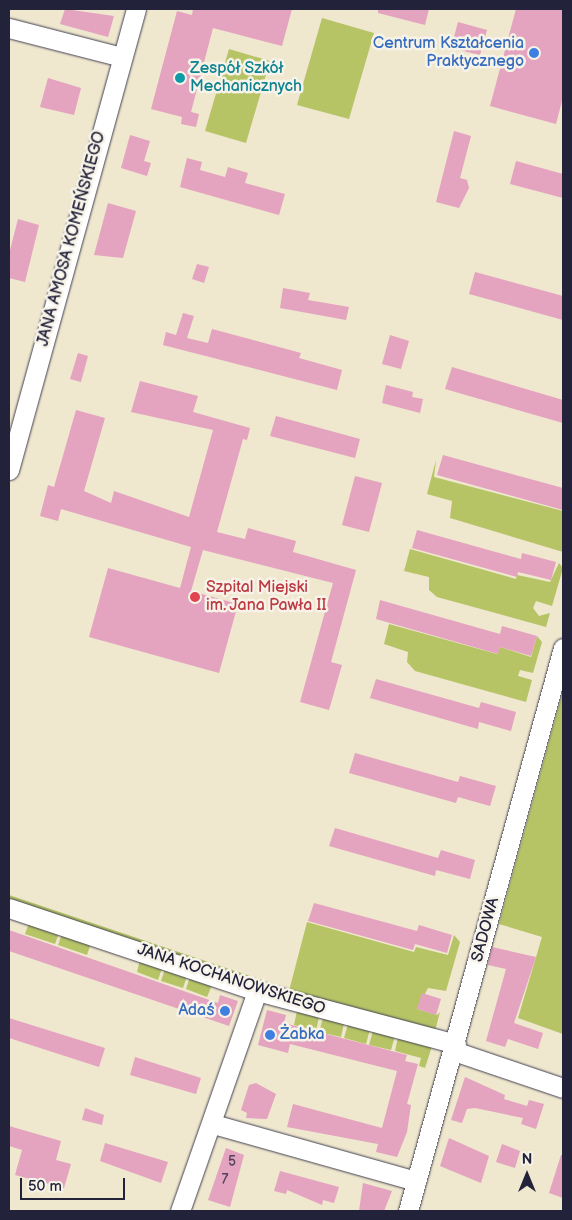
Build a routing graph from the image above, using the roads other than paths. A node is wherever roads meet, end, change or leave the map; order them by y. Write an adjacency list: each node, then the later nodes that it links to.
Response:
1 (136, 9): 3 (street, JANA AMOSA KOMEŃSKIEGO)
2 (9, 28): 3 (street)
3 (122, 57): 4 (street, JANA AMOSA KOMEŃSKIEGO)
4 (9, 470)
5 (563, 648): 8 (street, SADOWA)
6 (9, 908): 7 (street, JANA KOCHANOWSKIEGO)
7 (257, 991): 8 (street, JANA KOCHANOWSKIEGO); 10 (street)
8 (455, 1047): 9 (street, JANA KOCHANOWSKIEGO); 11 (street, SADOWA)
9 (563, 1088)
10 (212, 1124): 11 (street); 12 (street)
11 (416, 1181): 13 (street, SADOWA)
12 (180, 1211)
13 (408, 1211)

